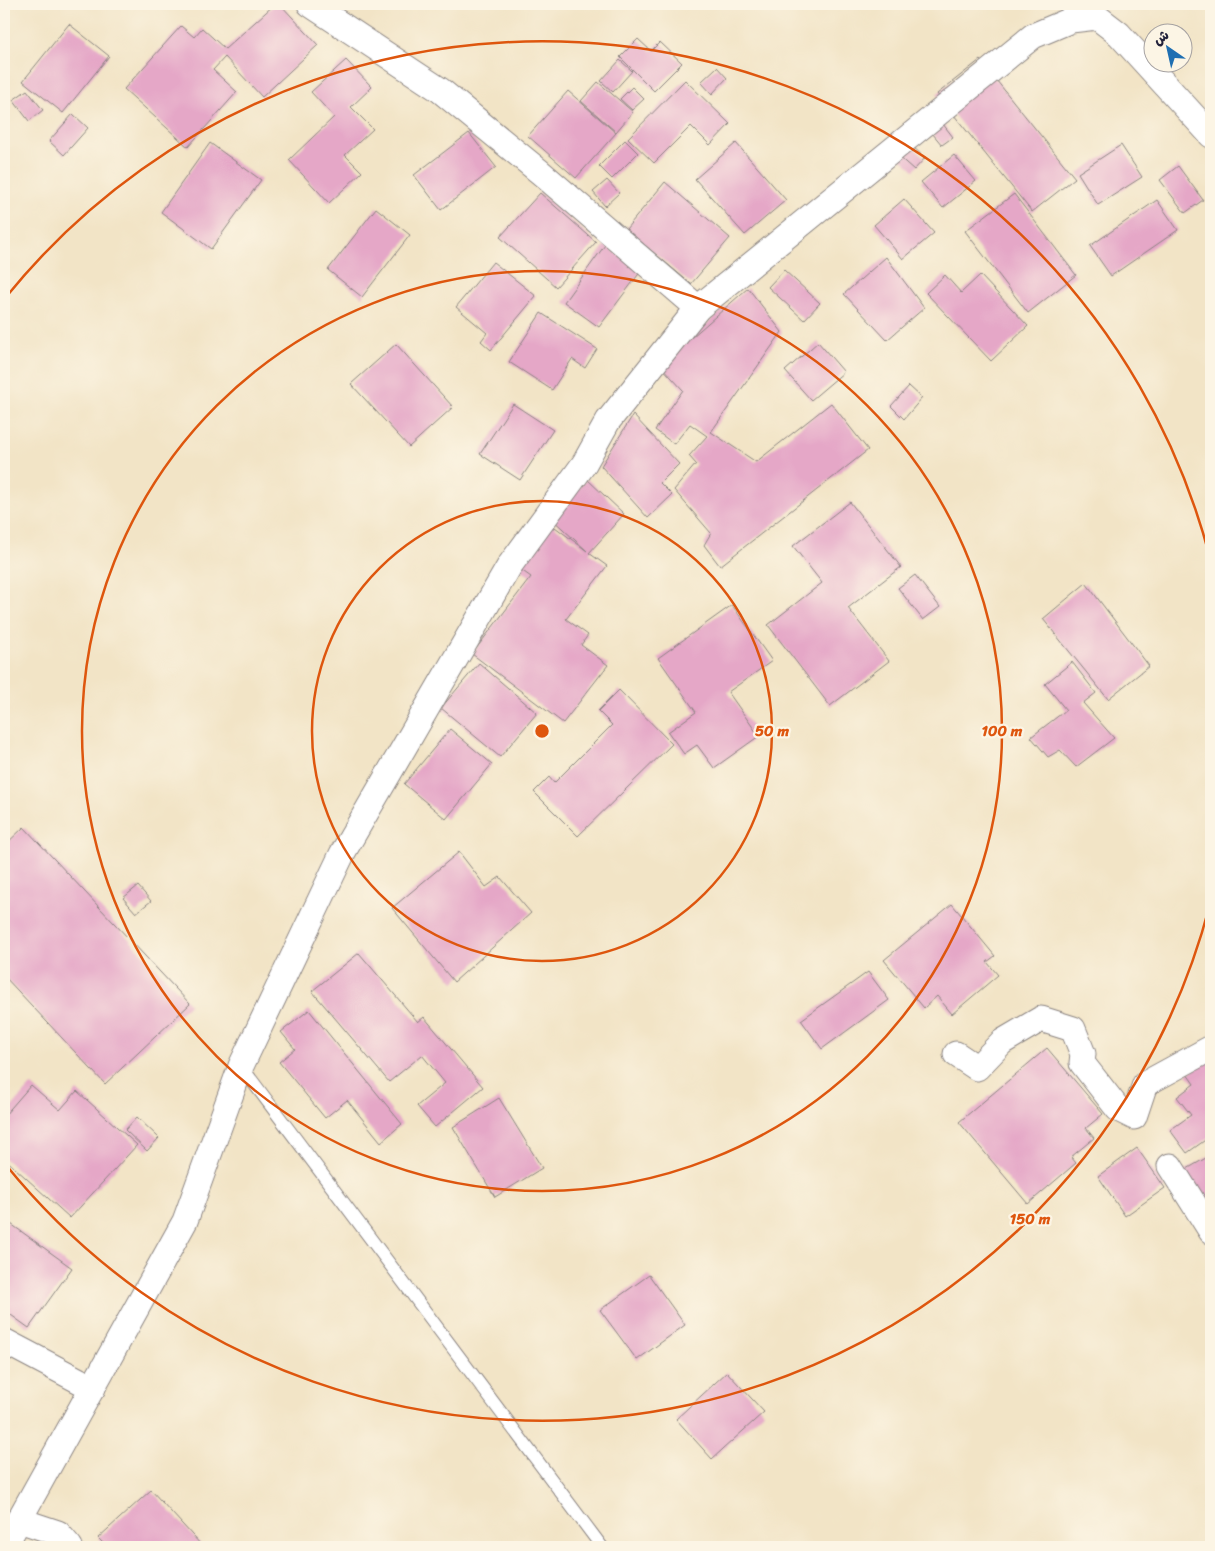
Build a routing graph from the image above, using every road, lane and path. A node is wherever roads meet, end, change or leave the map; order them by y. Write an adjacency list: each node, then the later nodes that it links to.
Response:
1 (310, 4): 3 (street)
2 (1211, 136): 3 (street)
3 (698, 308): 6 (street)
4 (1211, 1048): 5 (street)
5 (956, 1054)
6 (241, 1066): 10 (street); 14 (lane)
7 (1170, 1166): 8 (street)
8 (1211, 1231)
9 (4, 1341): 10 (street)
10 (92, 1388): 11 (street)
11 (19, 1520): 12 (street); 13 (street)
12 (4, 1547)
13 (70, 1547)
14 (602, 1547)

